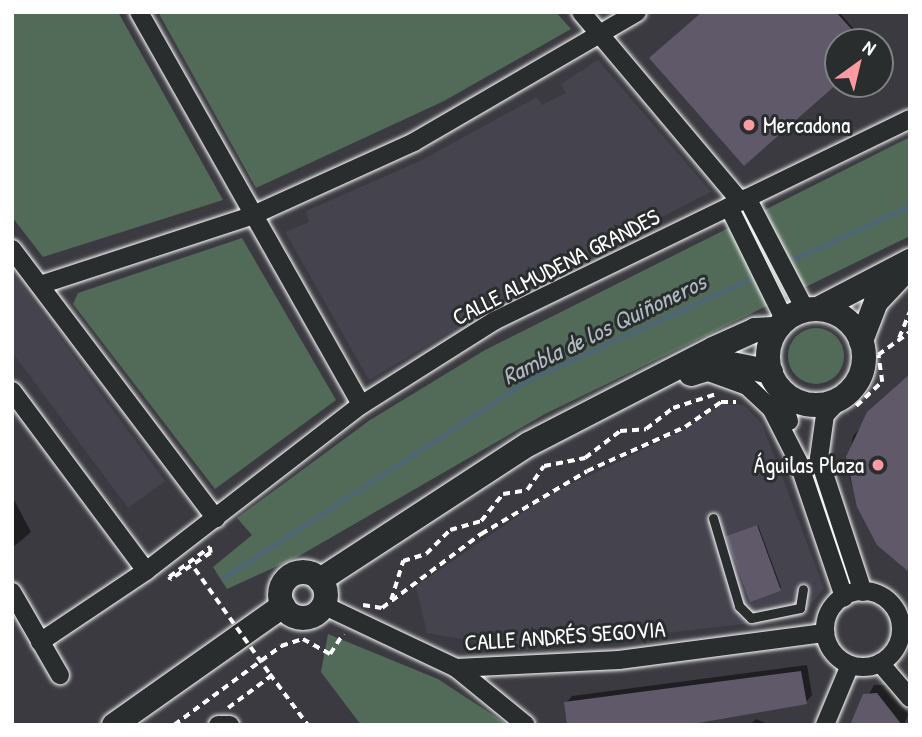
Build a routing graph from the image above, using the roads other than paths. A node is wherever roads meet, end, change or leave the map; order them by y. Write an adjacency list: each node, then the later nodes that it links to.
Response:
1 (139, 12): 7 (street)
2 (581, 12): 4 (street)
3 (637, 12): 4 (street)
4 (603, 37): 6 (street); 7 (street)
5 (910, 119): 6 (street, CALLE ALMUDENA GRANDES)
6 (739, 202): 11 (street); 11 (street); 17 (street, CALLE ALMUDENA GRANDES)
7 (251, 216): 10 (street); 17 (street)
8 (12, 249): 10 (street)
9 (910, 263): 11 (main road); 12 (main road)
10 (40, 285): 21 (street)
11 (797, 317): 12 (main road); 14 (main road); 16 (main road)
12 (861, 341): 18 (main road)
13 (703, 370): 14 (main road); 16 (main road); 19 (street)
14 (774, 378): 18 (main road); 19 (street)
15 (12, 391): 22 (street)
16 (617, 398): 23 (main road)
17 (361, 405): 21 (street, CALLE ALMUDENA GRANDES)
18 (843, 407): 26 (street)
19 (798, 461): 27 (street)
20 (713, 518): 24 (lane)
21 (216, 519): 22 (street, CALLE ALMUDENA GRANDES)
22 (146, 571): 34 (street, CALLE ALMUDENA GRANDES)
23 (320, 580): 30 (main road); 31 (main road)
24 (803, 589)
25 (12, 592): 34 (street)
26 (863, 592): 27 (street); 29 (street)
27 (844, 597): 33 (street)
28 (910, 601): 29 (street)
29 (890, 604): 32 (street)
30 (283, 606): 31 (main road); 40 (main road)
31 (323, 606): 37 (street, CALLE ANDRÉS SEGOVIA)
32 (905, 627): 35 (street)
33 (825, 633): 36 (street); 37 (street, CALLE ANDRÉS SEGOVIA)
34 (40, 642): 38 (street)
35 (880, 663): 36 (street); 39 (street)
36 (850, 665): 44 (street)
37 (456, 668): 43 (street)
38 (60, 675)
39 (910, 698)
40 (114, 725)
41 (218, 725): 42 (street)
42 (230, 725)
43 (526, 725)
44 (825, 725)

